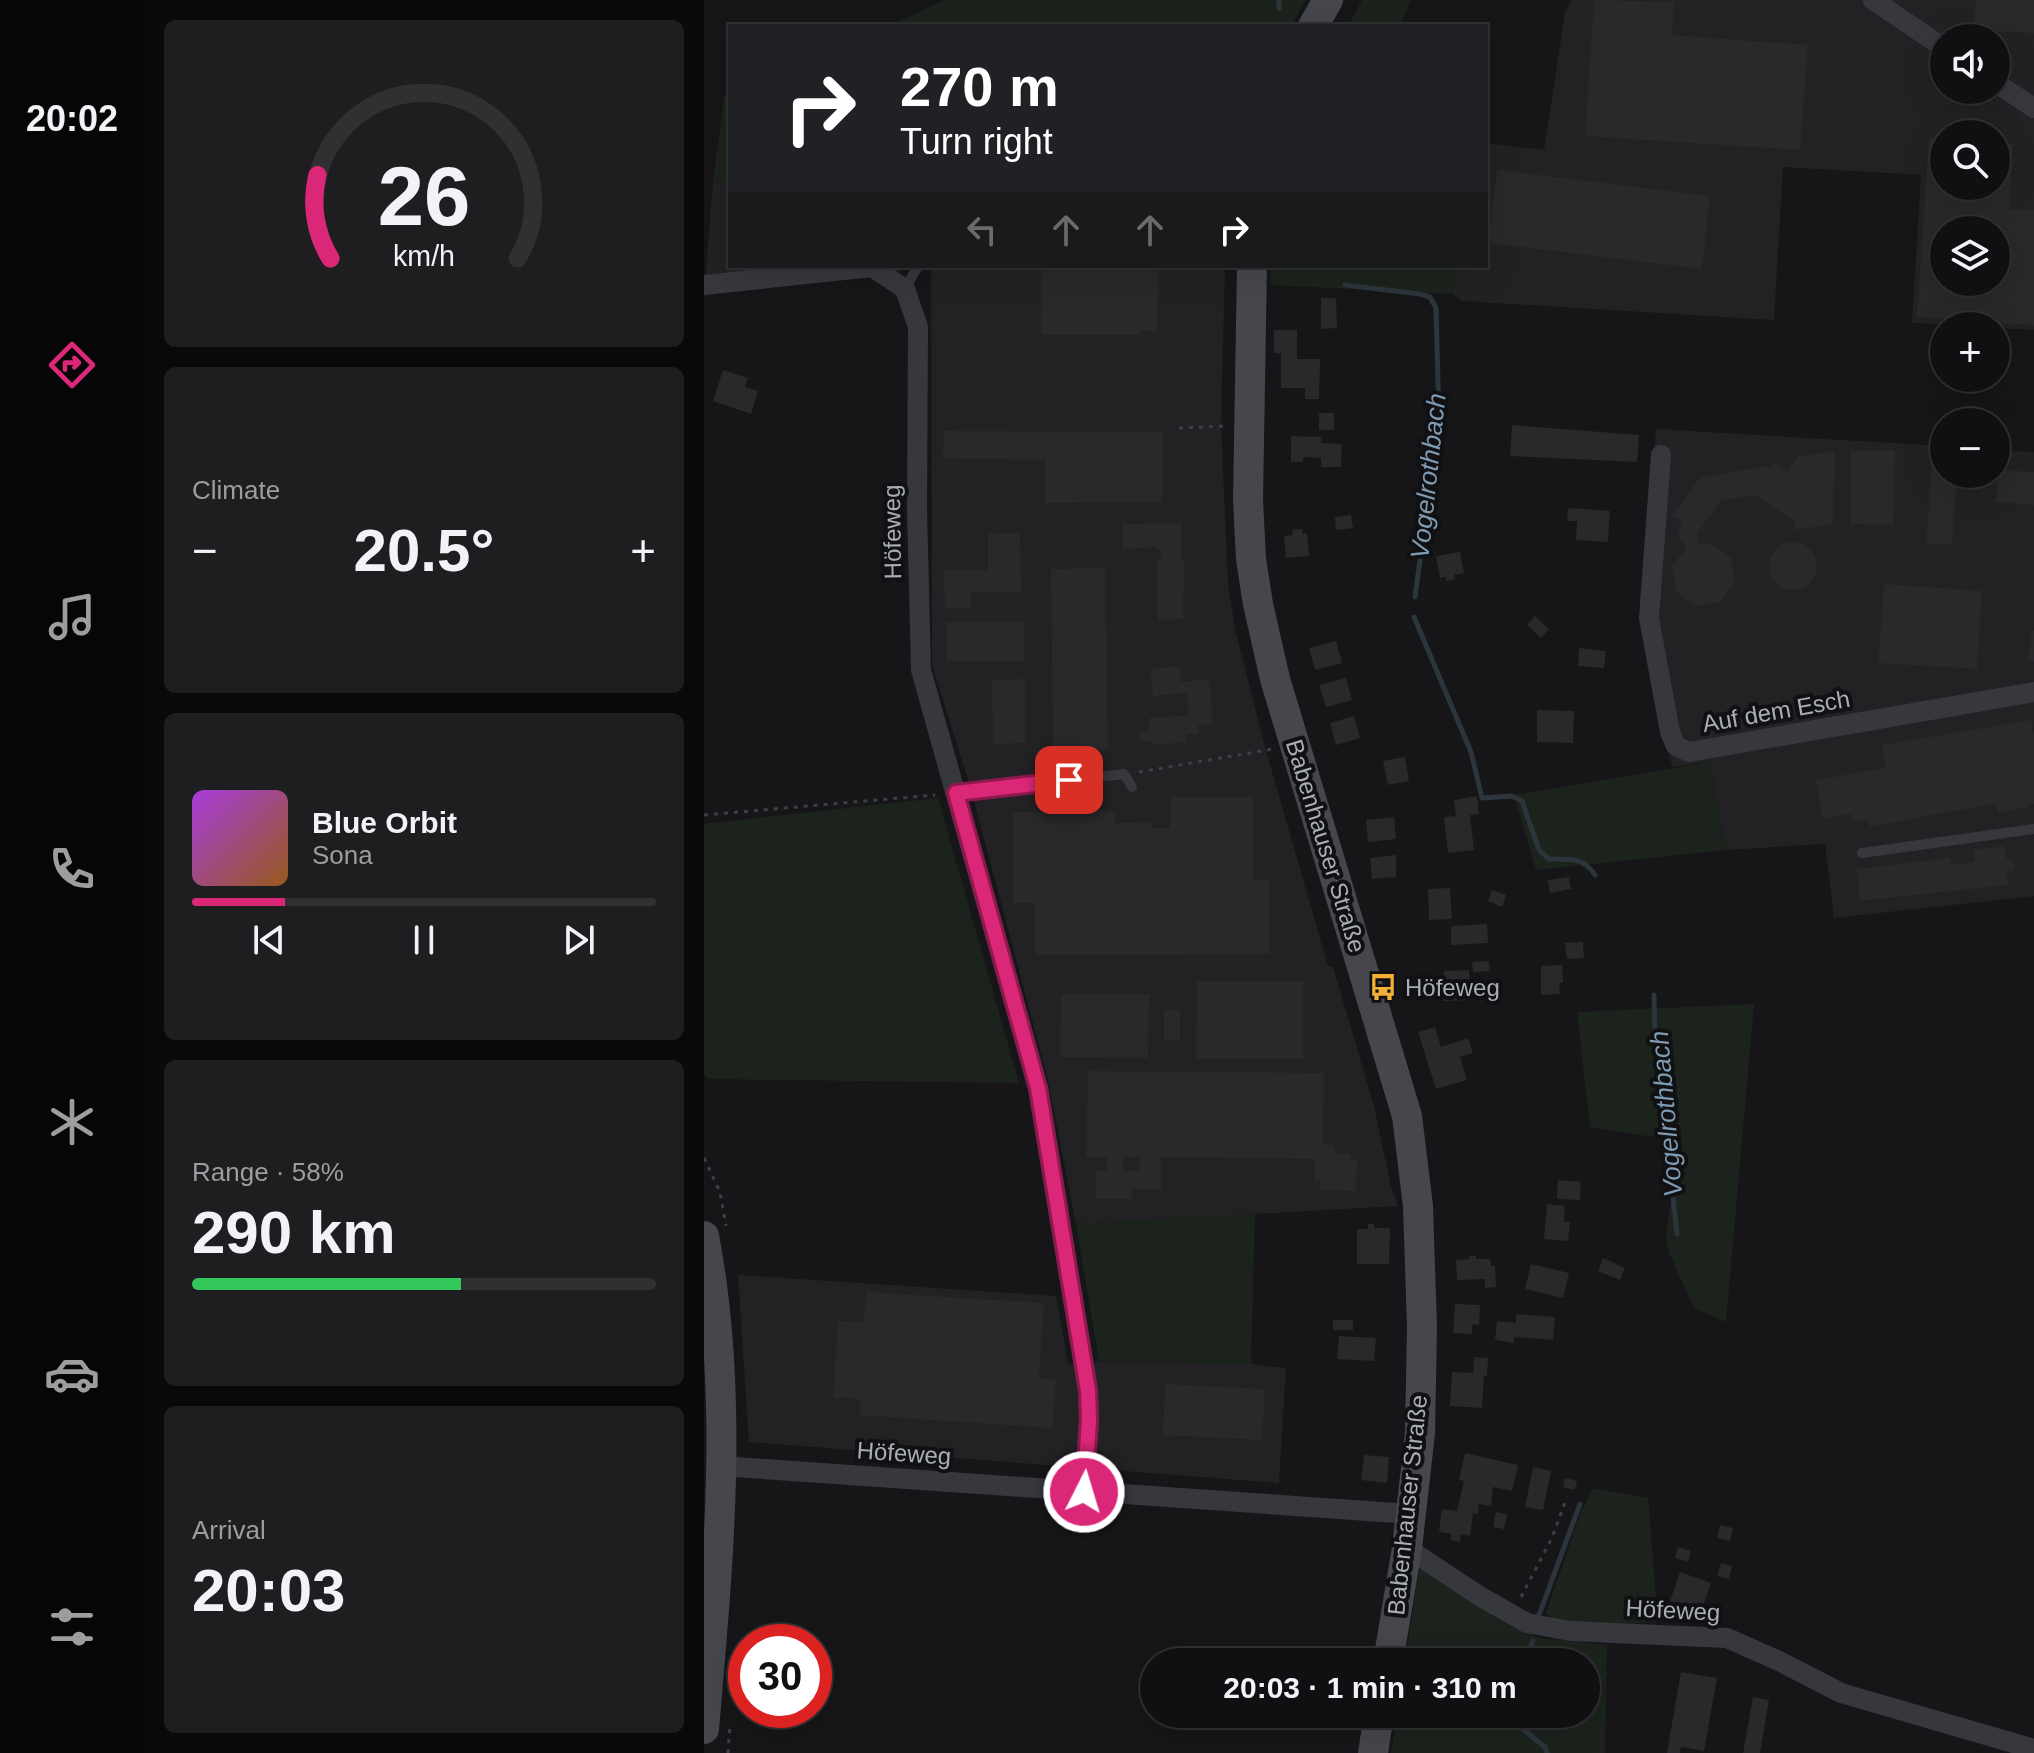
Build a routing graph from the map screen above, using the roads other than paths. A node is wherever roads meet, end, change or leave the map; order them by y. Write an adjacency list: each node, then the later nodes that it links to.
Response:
1 (1328, 0): 3 (main road)
2 (1873, 0): 4 (street)
3 (1314, 24)
4 (1930, 39)
5 (2010, 92): 6 (street)
6 (2034, 108)
7 (863, 268): 11 (street)
8 (874, 268): 12 (street)
9 (917, 268): 12 (lane)
10 (1252, 268): 22 (main road, Babenhauser Straße)
11 (704, 285)
12 (905, 289): 16 (street, Höfeweg)
13 (1661, 455): 14 (street, Auf dem Esch)
14 (2034, 692)
15 (1132, 787): 16 (lane)
16 (956, 793): 21 (street, Höfeweg)
17 (2034, 829): 18 (lane)
18 (1862, 853)
19 (704, 1236): 20 (main road)
20 (721, 1466): 21 (street, Höfeweg); 26 (main road)
21 (1084, 1492): 22 (street, Höfeweg)
22 (1411, 1514): 23 (main road, Babenhauser Straße)
23 (1407, 1548): 24 (main road, Babenhauser Straße); 27 (street, Höfeweg)
24 (1390, 1648)
25 (1377, 1728): 28 (main road)
26 (704, 1729)
27 (2034, 1749)
28 (1373, 1753)

